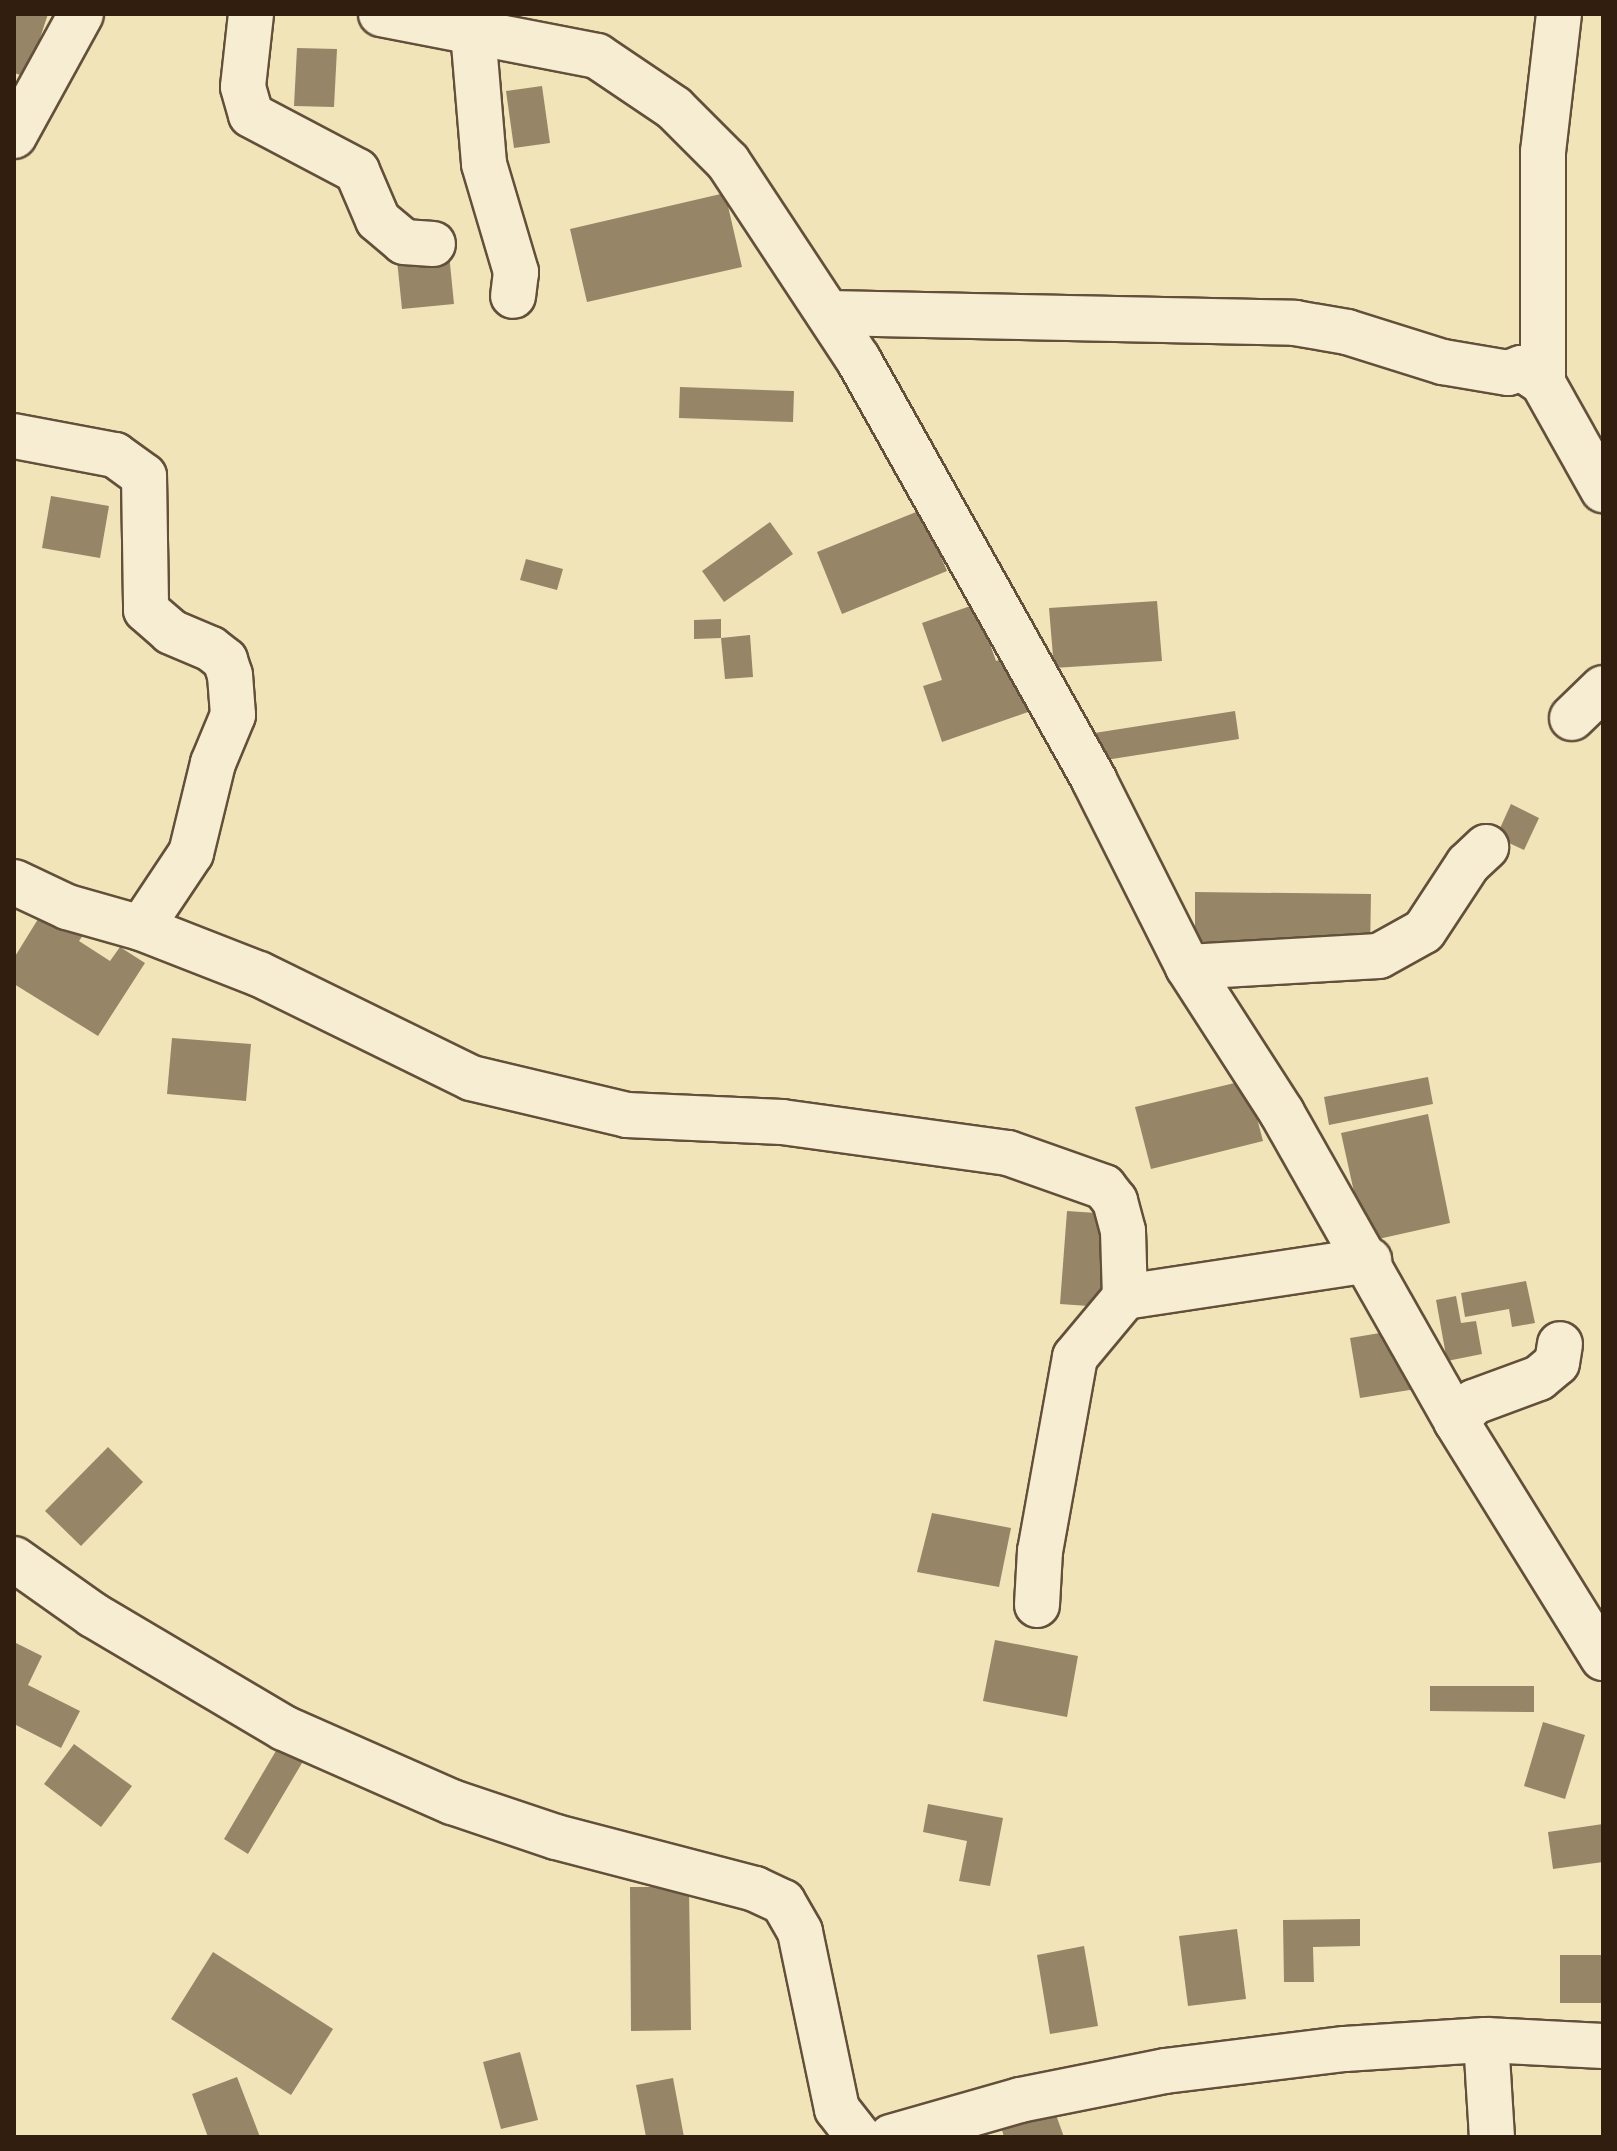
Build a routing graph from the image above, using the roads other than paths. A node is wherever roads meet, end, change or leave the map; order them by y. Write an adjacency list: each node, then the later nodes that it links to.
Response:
1 (81, 14): 6 (street)
2 (251, 14): 7 (street)
3 (381, 14): 5 (street)
4 (1559, 14): 10 (street)
5 (473, 32): 8 (street); 9 (street)
6 (14, 136)
7 (433, 244)
8 (513, 296)
9 (829, 313): 10 (street); 18 (street)
10 (1543, 383): 12 (street)
11 (14, 436): 17 (street)
12 (1603, 490)
13 (1603, 688): 14 (street)
14 (1572, 718)
15 (1486, 847): 18 (street)
16 (14, 882): 17 (street)
17 (141, 928): 20 (street)
18 (1188, 967): 19 (street)
19 (1369, 1260): 20 (street); 22 (street)
20 (1125, 1297): 24 (street)
21 (1560, 1344): 22 (street)
22 (1456, 1421): 25 (street)
23 (14, 1559): 29 (street)
24 (1037, 1605)
25 (1603, 1658)
26 (1486, 2040): 27 (street); 28 (street); 31 (street)
27 (1603, 2046)
28 (982, 2124): 30 (street)
29 (859, 2137)
30 (891, 2137)
31 (1492, 2137)

